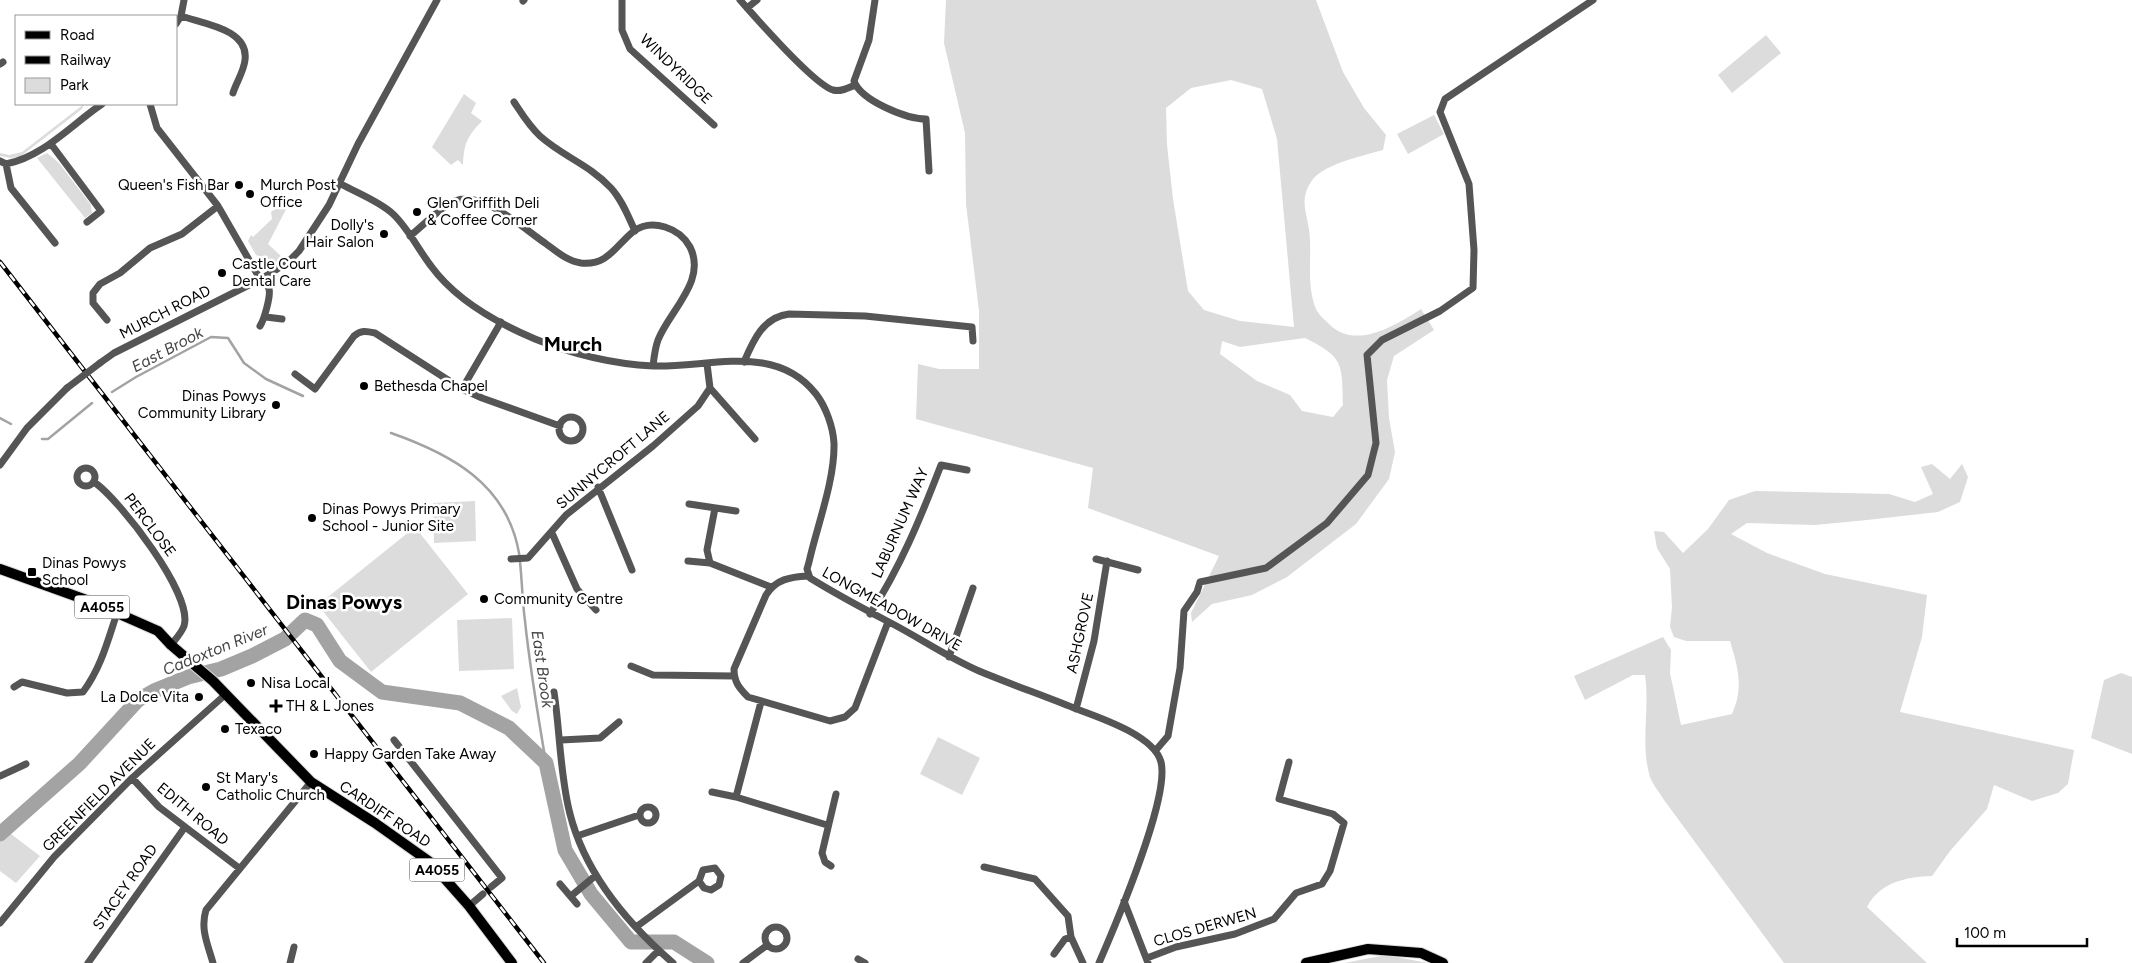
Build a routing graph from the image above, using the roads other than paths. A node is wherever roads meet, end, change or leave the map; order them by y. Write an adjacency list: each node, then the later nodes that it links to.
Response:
1 (184, 0): 9 (street)
2 (436, 0): 20 (street, MURCH ROAD)
3 (622, 0): 16 (street, WINDYRIDGE)
4 (740, 0): 8 (street)
5 (757, 0): 8 (street)
6 (875, 0): 11 (street)
7 (1593, 0): 76 (street)
8 (747, 8): 11 (street)
9 (181, 16): 10 (street); 12 (street)
10 (178, 21)
11 (855, 85): 19 (street)
12 (233, 93)
13 (514, 102): 23 (street)
14 (97, 105): 17 (street)
15 (150, 105): 21 (street)
16 (714, 125)
17 (51, 144): 18 (street); 22 (street)
18 (3, 163): 25 (street)
19 (929, 171)
20 (340, 184): 24 (street, LONGMEADOW DRIVE); 26 (street, MURCH ROAD)
21 (218, 206): 26 (street); 29 (street)
22 (87, 222)
23 (634, 231): 24 (street); 35 (street)
24 (410, 236): 30 (street, LONGMEADOW DRIVE)
25 (55, 243)
26 (262, 279): 27 (street); 41 (street, MURCH ROAD, bridge)
27 (266, 317): 28 (street); 31 (street)
28 (282, 319)
29 (107, 320)
30 (501, 322): 35 (street, LONGMEADOW DRIVE); 38 (street)
31 (260, 326)
32 (973, 341): 33 (street)
33 (744, 362): 34 (street, LONGMEADOW DRIVE); 57 (street, LONGMEADOW DRIVE)
34 (707, 364): 35 (street, LONGMEADOW DRIVE); 37 (street)
35 (653, 366)
36 (295, 374): 38 (street)
37 (710, 388): 40 (street); 44 (street, SUNNYCROFT LANE)
38 (462, 389): 39 (street)
39 (560, 426)
40 (755, 439)
41 (0, 465)
42 (967, 470): 62 (street, LABURNUM WAY)
43 (94, 482): 64 (street, PERCLOSE)
44 (598, 488): 48 (street, SUNNYCROFT LANE); 55 (street)
45 (689, 504): 46 (street)
46 (715, 508): 47 (street); 53 (street)
47 (736, 511)
48 (552, 533): 50 (street, SUNNYCROFT LANE); 60 (street)
49 (1096, 559): 52 (street)
50 (511, 560)
51 (688, 561): 53 (street)
52 (1107, 562): 56 (street); 72 (street, ASHGROVE)
53 (710, 563): 58 (street)
54 (0, 569): 61 (main road, CARDIFF ROAD / A4055)
55 (632, 570)
56 (1138, 570)
57 (808, 576): 58 (street); 62 (street, LONGMEADOW DRIVE)
58 (771, 587): 67 (street)
59 (973, 588): 65 (street)
60 (596, 610)
61 (117, 613): 64 (main road, CARDIFF ROAD / A4055); 68 (street)
62 (870, 614): 63 (street, LONGMEADOW DRIVE)
63 (888, 622): 65 (street, LONGMEADOW DRIVE); 71 (street)
64 (171, 645): 70 (main road, CARDIFF ROAD / A4055)
65 (949, 657): 72 (street, LONGMEADOW DRIVE)
66 (631, 666): 67 (street)
67 (734, 676): 71 (street)
68 (14, 687)
69 (554, 692): 75 (street)
70 (226, 694): 80 (street, GREENFIELD AVENUE); 81 (main road, CARDIFF ROAD / A4055)
71 (761, 702): 84 (street)
72 (1076, 708): 76 (street, LONGMEADOW DRIVE)
73 (619, 722): 75 (street)
74 (394, 740): 95 (street)
75 (561, 740): 88 (street)
76 (1156, 750): 98 (street)
77 (1289, 762): 109 (street, CLOS DERWEN)
78 (26, 764): 79 (street)
79 (0, 776)
80 (132, 778): 87 (street, EDITH ROAD); 101 (street, GREENFIELD AVENUE)
81 (311, 782): 91 (street); 100 (main road, CARDIFF ROAD / A4055)
82 (712, 792): 84 (street)
83 (836, 794): 86 (street)
84 (736, 797): 86 (street)
85 (639, 815): 88 (street)
86 (827, 825): 89 (street)
87 (185, 827): 91 (street, EDITH ROAD); 110 (street, STACEY ROAD)
88 (577, 836): 92 (street)
89 (831, 866)
90 (984, 867): 103 (street)
91 (239, 868): 111 (street)
92 (595, 876): 97 (street); 102 (street)
93 (699, 881): 102 (street)
94 (560, 884): 97 (street)
95 (491, 887)
96 (483, 894): 100 (street)
97 (571, 896): 99 (street)
98 (1124, 901): 109 (street); 119 (street)
99 (577, 904)
100 (469, 906): 113 (main road, CARDIFF ROAD / A4055)
101 (0, 923)
102 (636, 927): 106 (street)
103 (1072, 937): 107 (street); 118 (street)
104 (766, 946): 116 (street)
105 (294, 947): 112 (street)
106 (658, 951): 114 (street); 115 (street)
107 (1054, 954)
108 (858, 959): 117 (street)
109 (1148, 960)
110 (88, 963)
111 (213, 963)
112 (290, 963)
113 (512, 963)
114 (646, 963)
115 (673, 963)
116 (743, 963)
117 (866, 963)
118 (1083, 963)
119 (1099, 963)
120 (1306, 963): 121 (main road)
121 (1443, 963)

